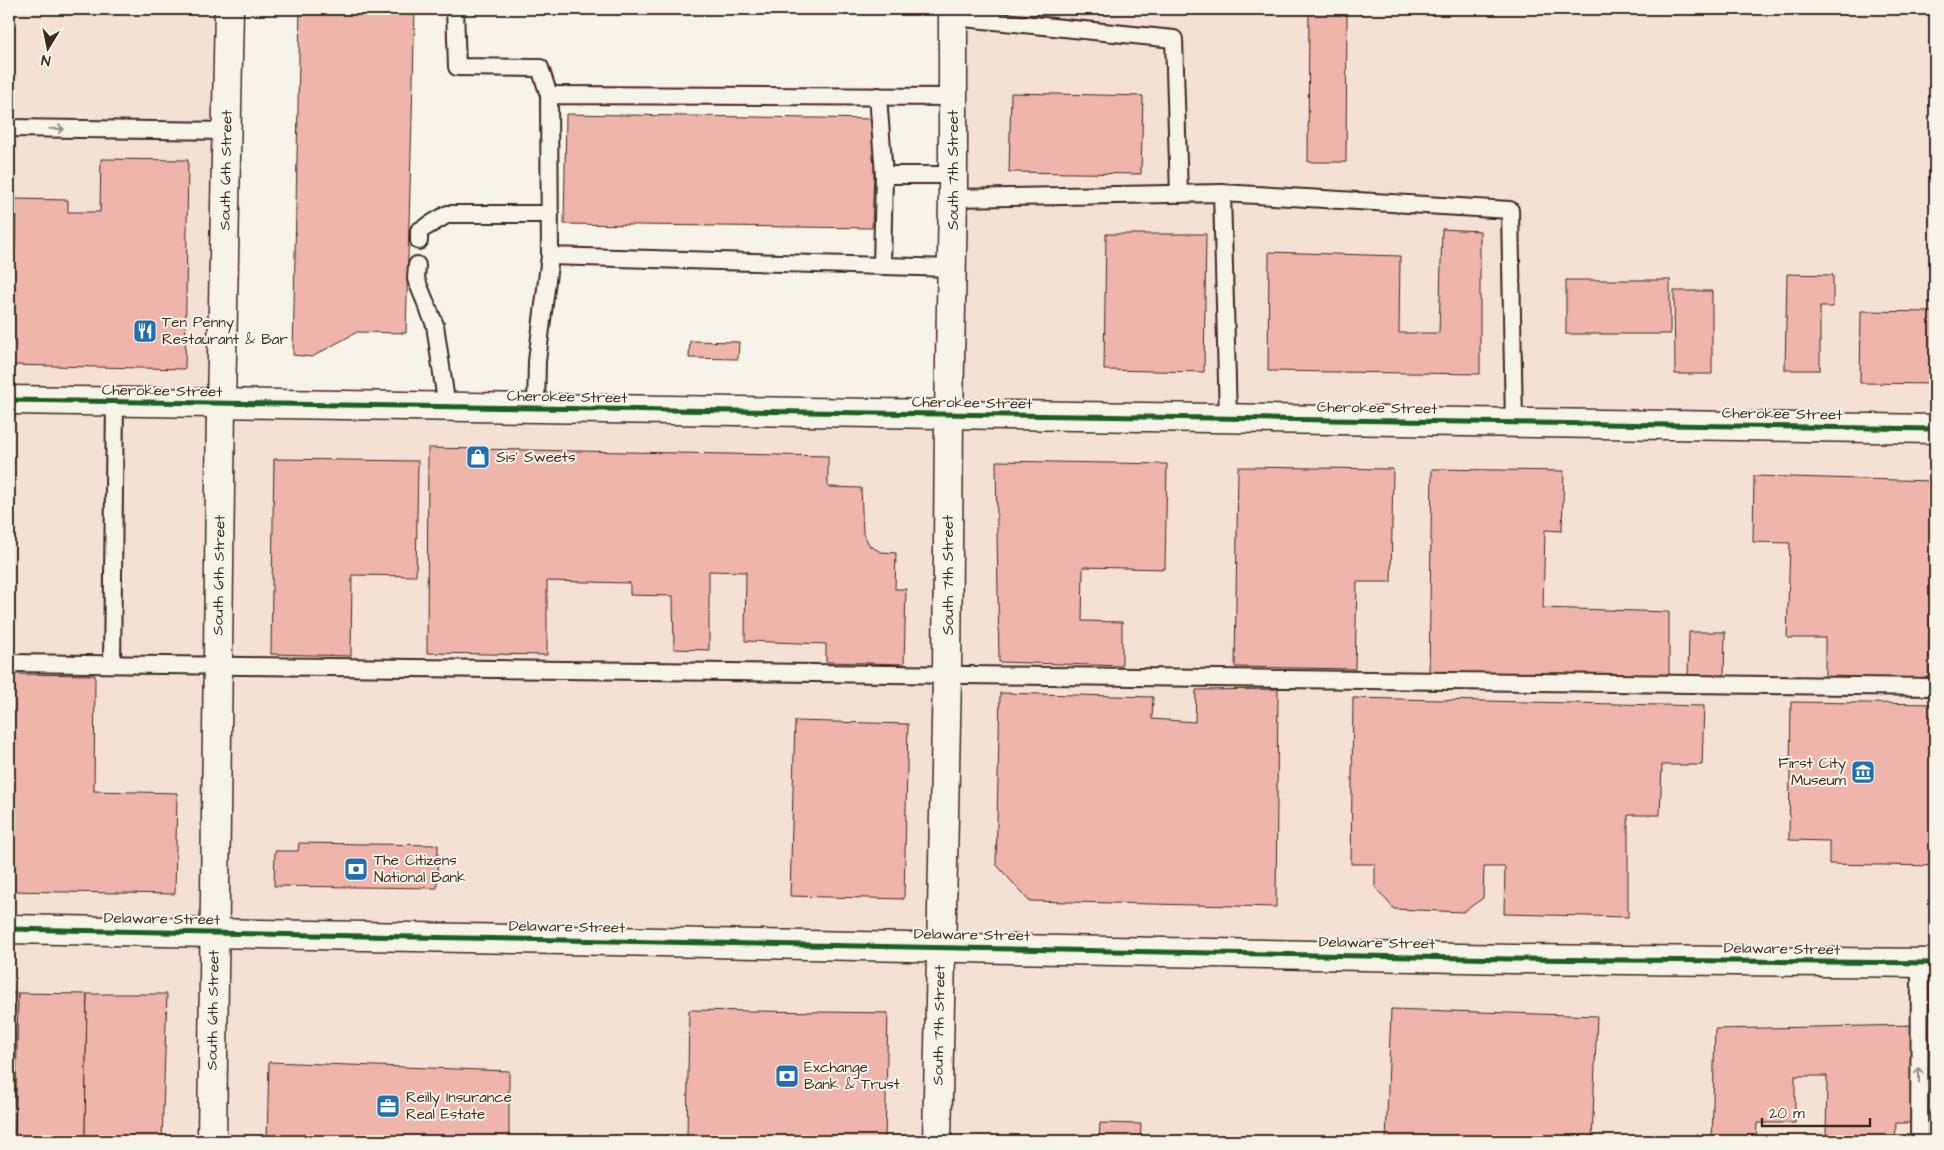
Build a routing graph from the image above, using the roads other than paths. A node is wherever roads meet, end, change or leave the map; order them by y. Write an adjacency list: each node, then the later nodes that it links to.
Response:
1 (229, 9): 8 (street, South 6th Street)
2 (455, 9): 4 (lane)
3 (953, 13): 6 (street, South 7th Street); 12 (lane)
4 (549, 96): 5 (lane); 13 (lane)
5 (878, 96): 6 (lane); 9 (lane)
6 (953, 96): 10 (street, South 7th Street)
7 (9, 128): 8 (lane, one-way to 8)
8 (227, 132): 21 (street, South 6th Street)
9 (884, 174): 10 (lane); 17 (lane)
10 (953, 186): 12 (lane); 18 (street, South 7th Street)
11 (1222, 193): 12 (lane); 25 (lane); 26 (lane)
12 (1179, 194)
13 (550, 214): 14 (lane); 15 (lane)
14 (419, 241)
15 (550, 256): 17 (lane); 23 (lane)
16 (417, 265): 22 (lane)
17 (882, 266): 18 (lane)
18 (952, 268): 24 (street, South 7th Street)
19 (9, 400): 20 (street, Cherokee Street)
20 (115, 402): 21 (street, Cherokee Street); 29 (lane)
21 (221, 404): 22 (street, Cherokee Street); 30 (street, South 6th Street)
22 (447, 408): 23 (street, Cherokee Street)
23 (536, 409): 24 (street, Cherokee Street)
24 (949, 415): 25 (street, Cherokee Street); 31 (street, South 7th Street)
25 (1228, 418): 26 (street, Cherokee Street)
26 (1514, 422): 27 (street, Cherokee Street)
27 (1935, 429)
28 (9, 663): 29 (lane)
29 (112, 664): 30 (lane)
30 (218, 665): 31 (lane); 34 (street, South 6th Street)
31 (947, 676): 32 (lane); 35 (street, South 7th Street)
32 (1935, 687)
33 (9, 928): 34 (street, Delaware Street)
34 (214, 932): 35 (street, Delaware Street); 37 (street, South 6th Street)
35 (941, 947): 36 (street, Delaware Street); 38 (street, South 7th Street)
36 (1928, 963): 39 (lane, one-way to 36)
37 (212, 1141)
38 (937, 1141)
39 (1919, 1141)

